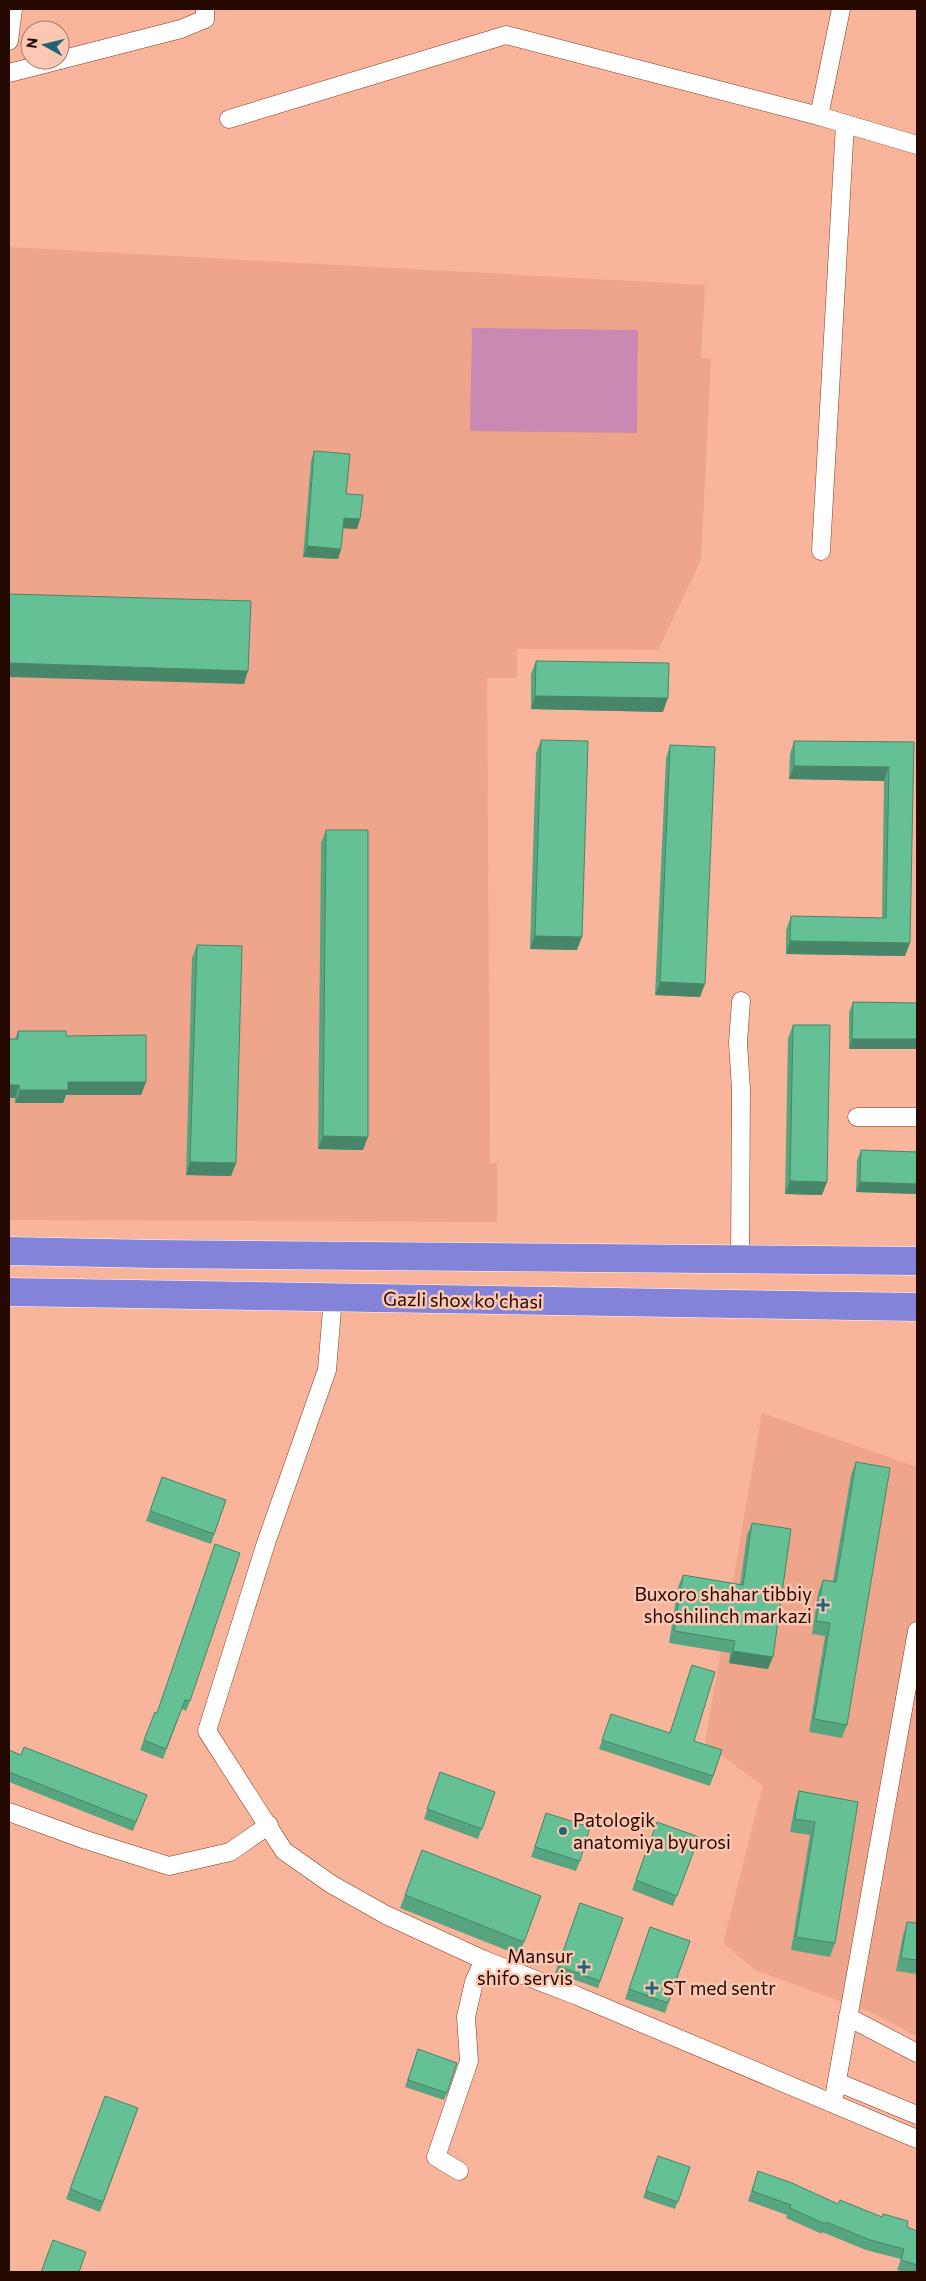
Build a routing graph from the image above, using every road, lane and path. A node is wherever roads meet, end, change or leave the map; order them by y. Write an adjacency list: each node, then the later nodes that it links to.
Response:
1 (13, 9): 4 (street)
2 (205, 9): 5 (street)
3 (841, 9): 6 (street)
4 (9, 41)
5 (70, 58)
6 (819, 116): 7 (street); 8 (street)
7 (229, 119)
8 (845, 124): 9 (street); 10 (street)
9 (917, 146)
10 (821, 551)
11 (741, 1001): 15 (street)
12 (857, 1117): 13 (street)
13 (917, 1117)
14 (9, 1250): 15 (highway)
15 (740, 1260): 16 (highway)
16 (917, 1261)
17 (9, 1292): 18 (highway, Gazli shox ko'chasi)
18 (332, 1298): 19 (highway, Gazli shox ko'chasi); 22 (street)
19 (917, 1307)
20 (917, 1631): 24 (street)
21 (9, 1812): 22 (street)
22 (269, 1825): 23 (street)
23 (484, 1960): 27 (street); 30 (street)
24 (848, 2017): 25 (street); 26 (street)
25 (917, 2053)
26 (837, 2082): 27 (street); 28 (street)
27 (833, 2103): 29 (street)
28 (917, 2116)
29 (917, 2139)
30 (459, 2171)

